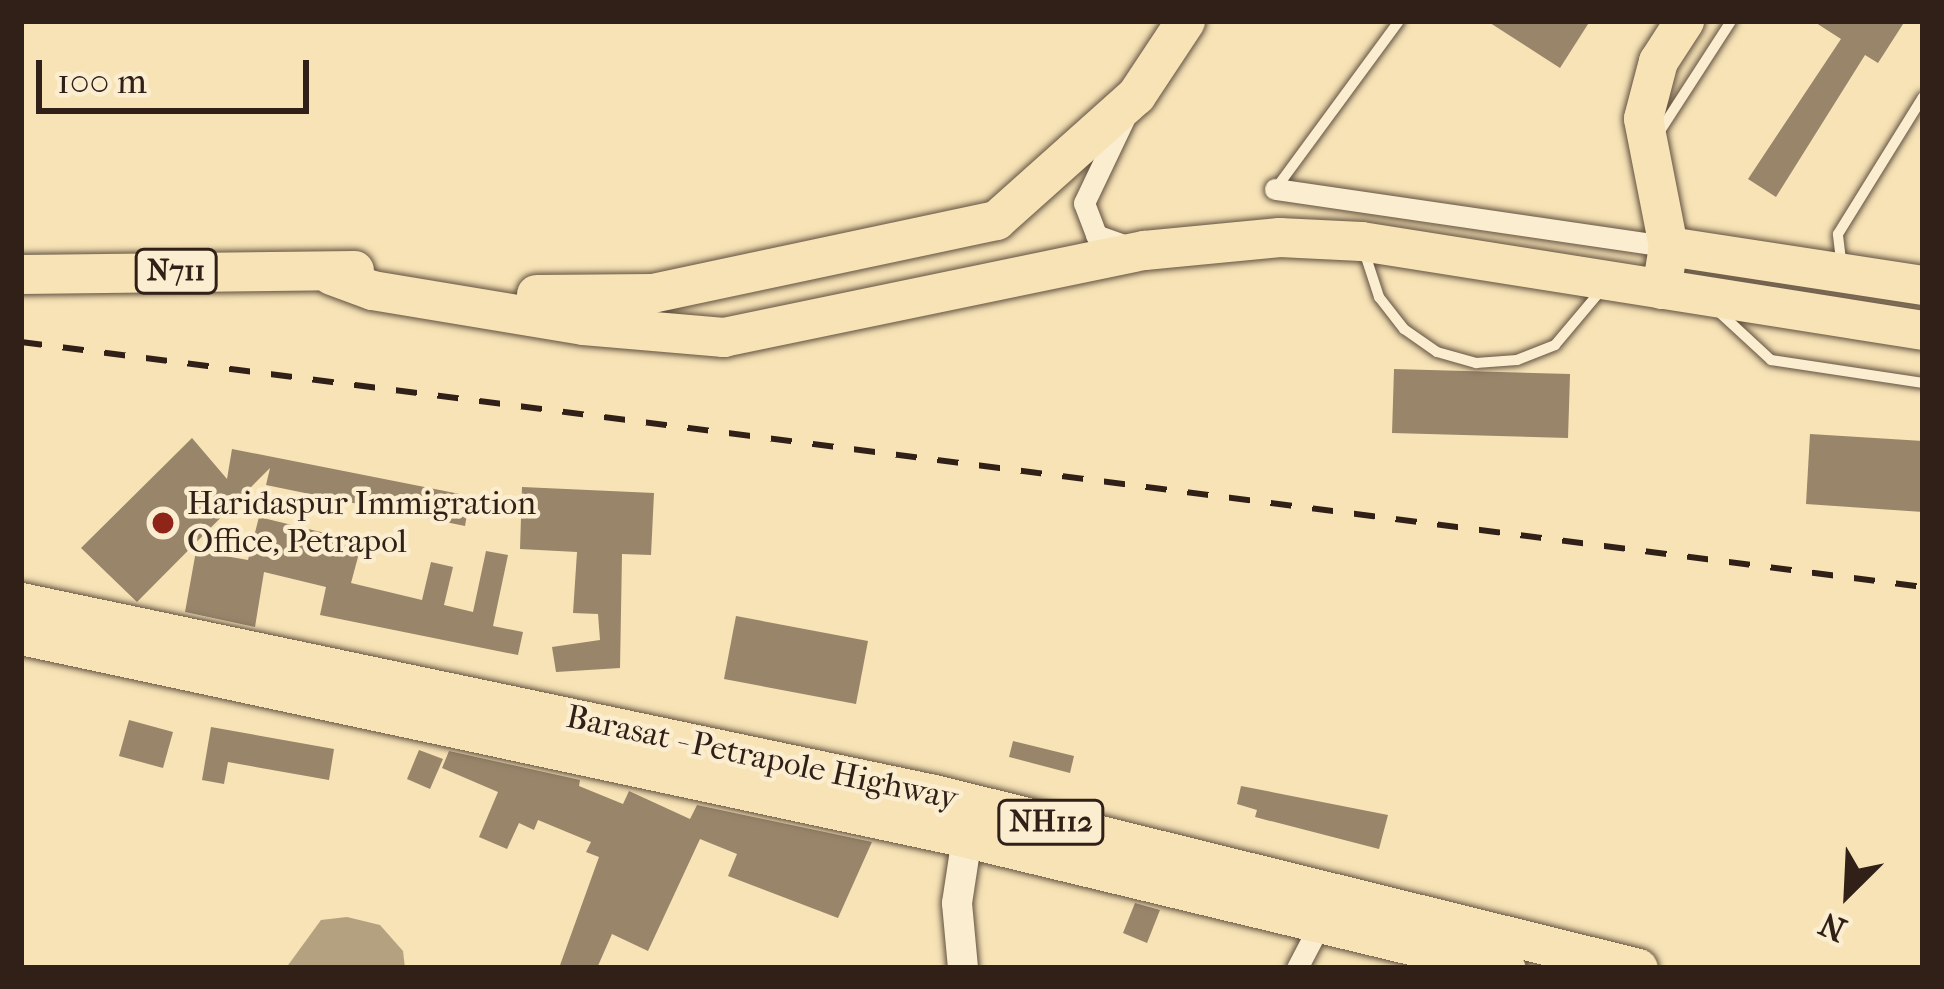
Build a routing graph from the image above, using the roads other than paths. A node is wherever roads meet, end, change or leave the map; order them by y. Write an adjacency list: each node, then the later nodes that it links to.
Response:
1 (1185, 21): 5 (highway)
2 (1399, 21): 8 (lane)
3 (1684, 21): 7 (highway)
4 (1731, 21): 7 (lane)
5 (1136, 95): 12 (street); 15 (highway)
6 (1923, 97): 14 (lane)
7 (1649, 148): 11 (highway)
8 (1275, 189): 9 (street)
9 (1367, 198): 10 (street); 11 (street)
10 (1361, 241): 12 (highway); 16 (highway); 16 (lane)
11 (1668, 246): 14 (highway); 18 (highway)
12 (1144, 250): 15 (highway)
13 (21, 274): 15 (highway, N711)
14 (1854, 274): 17 (highway)
15 (331, 275)
16 (1607, 280): 18 (highway)
17 (1923, 284)
18 (1681, 292): 19 (highway); 20 (lane)
19 (1923, 330)
20 (1923, 382)
21 (21, 602): 28 (highway, Barasat - Petrapole Highway / NH112)
22 (21, 635): 23 (highway, Barasat - Petrapole Highway / NH112)
23 (967, 838): 24 (highway, Barasat - Petrapole Highway / NH112); 25 (street)
24 (1320, 924): 26 (street); 27 (highway, Barasat - Petrapole Highway / NH112)
25 (963, 968)
26 (1297, 968)
27 (1505, 968)
28 (1638, 968)

